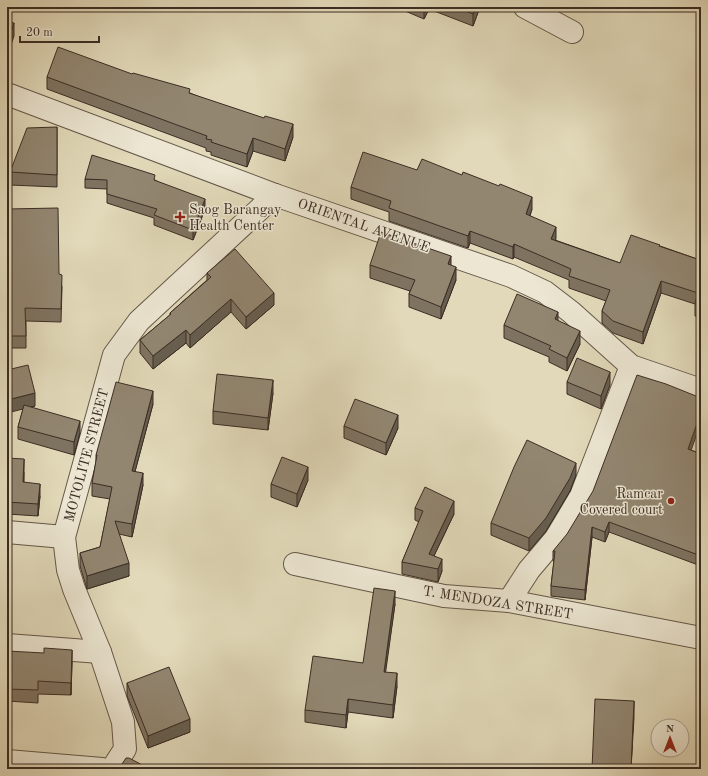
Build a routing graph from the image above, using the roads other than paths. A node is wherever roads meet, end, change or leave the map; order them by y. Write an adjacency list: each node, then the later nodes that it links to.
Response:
1 (525, 7): 2 (street)
2 (572, 32)
3 (7, 94): 4 (street, ORIENTAL AVENUE)
4 (275, 195): 5 (street, ORIENTAL AVENUE); 8 (street, MOTOLITE STREET)
5 (631, 366): 6 (street, ORIENTAL AVENUE); 10 (street)
6 (701, 390)
7 (7, 532): 8 (street)
8 (64, 537): 13 (street, MOTOLITE STREET)
9 (295, 564): 10 (street, T. MENDOZA STREET)
10 (509, 601): 11 (street, T. MENDOZA STREET)
11 (701, 638)
12 (7, 645): 13 (street)
13 (100, 652): 16 (street, MOTOLITE STREET)
14 (7, 761): 15 (street)
15 (102, 769)
16 (112, 769)

